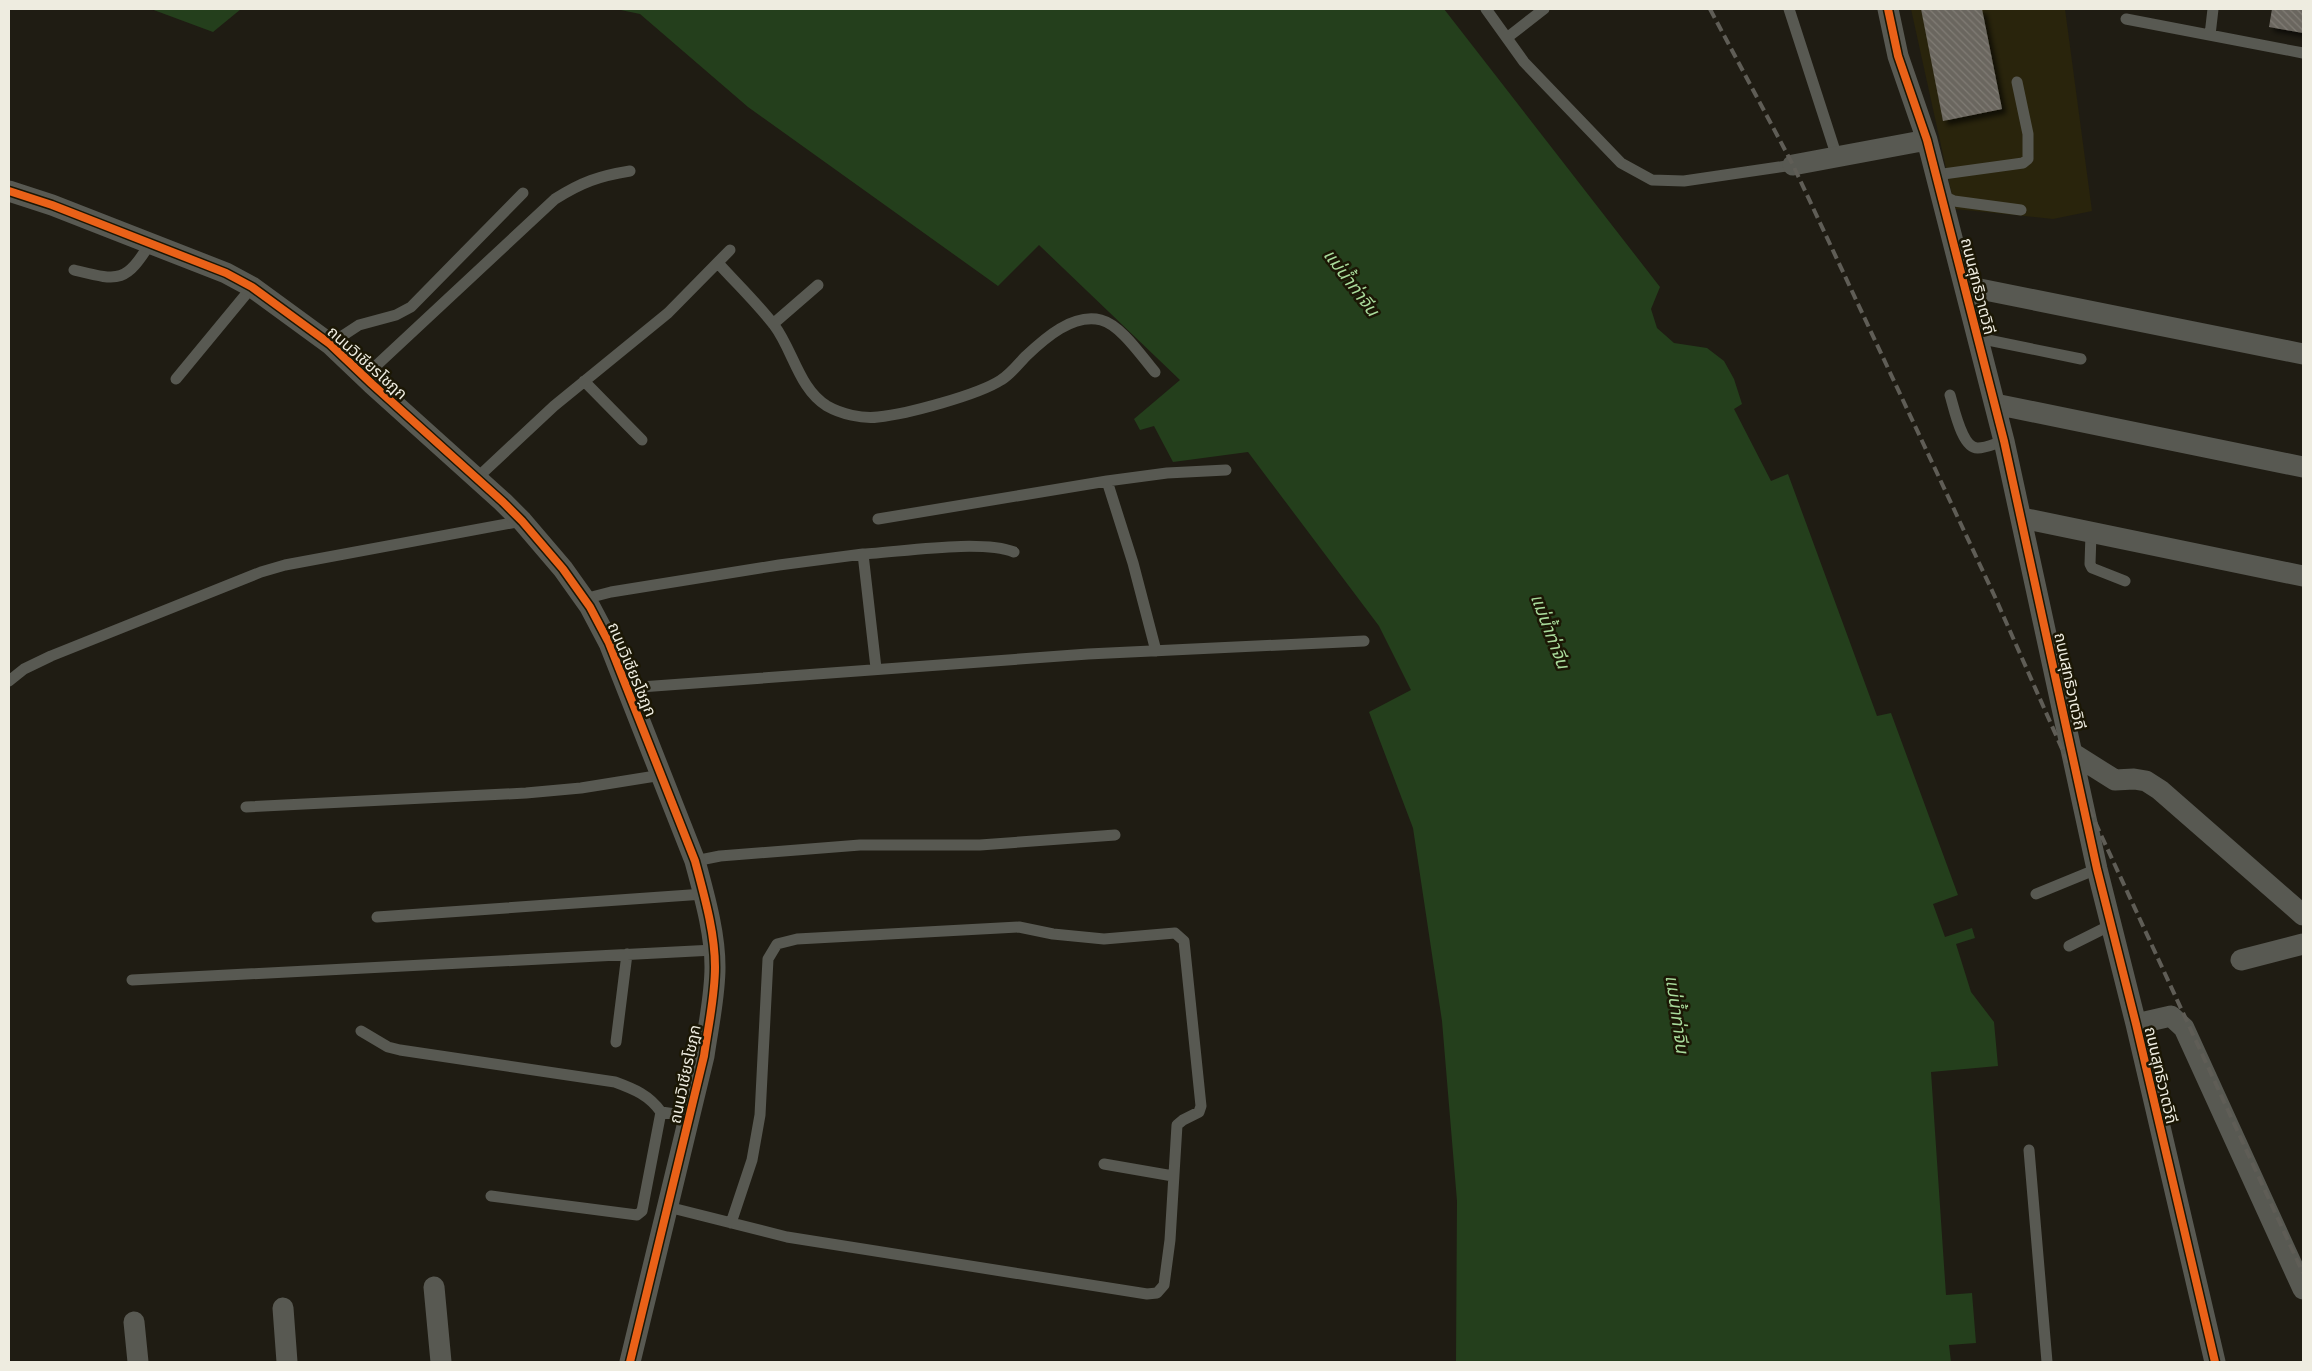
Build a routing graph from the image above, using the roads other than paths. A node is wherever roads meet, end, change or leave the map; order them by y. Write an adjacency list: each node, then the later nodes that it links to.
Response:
1 (1486, 9): 8 (lane)
2 (1544, 9): 8 (lane)
3 (1790, 9): 12 (lane)
4 (1888, 9): 11 (street, ถนนสุทธิวาตวิถี)
5 (2213, 9): 7 (lane)
6 (2126, 18): 7 (lane)
7 (2210, 35): 9 (lane)
8 (1508, 37): 13 (lane)
9 (2303, 53)
10 (2017, 82): 15 (lane)
11 (1927, 140): 12 (street); 15 (street, ถนนสุทธิวาตวิถี)
12 (1837, 157): 13 (street)
13 (1793, 165)
14 (630, 171): 32 (lane)
15 (1939, 185): 18 (lane); 24 (street, ถนนสุทธิวาตวิถี)
16 (9, 192): 19 (street, ถนนวิเชียรโชฎก)
17 (523, 193): 28 (lane)
18 (2021, 210)
19 (151, 242): 22 (lane); 25 (street, ถนนวิเชียรโชฎก)
20 (730, 250): 21 (lane)
21 (718, 263): 26 (lane); 34 (lane)
22 (74, 270)
23 (818, 285): 26 (lane)
24 (1965, 286): 27 (street, ถนนสุทธิวาตวิถี); 29 (street)
25 (252, 288): 28 (street, ถนนวิเชียรโชฎก); 33 (lane)
26 (773, 324): 31 (lane)
27 (1978, 338): 30 (lane); 36 (street, ถนนสุทธิวาตวิถี)
28 (330, 344): 32 (street, ถนนวิเชียรโชฎก)
29 (2303, 354)
30 (2081, 359)
31 (1155, 372)
32 (364, 377): 41 (street, ถนนวิเชียรโชฎก)
33 (176, 378)
34 (584, 381): 37 (lane); 41 (lane)
35 (1950, 396): 38 (lane)
36 (1995, 404): 38 (street, ถนนสุทธิวาตวิถี); 39 (street)
37 (642, 440)
38 (2004, 441): 43 (street, ถนนสุทธิวาตวิถี)
39 (2303, 467)
40 (1226, 470): 42 (lane)
41 (477, 478): 45 (street, ถนนวิเชียรโชฎก)
42 (1107, 481): 44 (lane); 53 (lane)
43 (2022, 518): 46 (street); 57 (street, ถนนสุทธิวาตวิถี)
44 (878, 519)
45 (522, 520): 51 (street, ถนนวิเชียรโชฎก); 55 (lane)
46 (2091, 534): 49 (street); 50 (lane)
47 (1014, 552): 48 (lane)
48 (863, 554): 51 (lane); 54 (lane)
49 (2303, 576)
50 (2125, 580)
51 (584, 599): 56 (street, ถนนวิเชียรโชฎก)
52 (1364, 641): 53 (lane)
53 (1156, 651): 54 (lane)
54 (876, 668): 56 (lane)
55 (9, 681)
56 (627, 688): 58 (street, ถนนวิเชียรโชฎก)
57 (2072, 753): 62 (street, ถนนสุทธิวาตวิถี); 65 (street)
58 (662, 775): 59 (lane); 61 (street, ถนนวิเชียรโชฎก)
59 (246, 806)
60 (1116, 835): 61 (lane)
61 (695, 861): 63 (street, ถนนวิเชียรโชฎก)
62 (2097, 869): 64 (lane); 67 (street, ถนนสุทธิวาตวิถี)
63 (704, 894): 66 (lane); 70 (street, ถนนวิเชียรโชฎก)
64 (2036, 894)
65 (2303, 915)
66 (377, 917)
67 (2111, 925): 69 (lane); 74 (street, ถนนสุทธิวาตวิถี)
68 (2303, 944): 72 (street)
69 (2069, 946)
70 (714, 950): 71 (lane); 78 (street, ถนนวิเชียรโชฎก)
71 (627, 954): 73 (lane); 76 (lane)
72 (2241, 960)
73 (132, 980)
74 (2136, 1024): 86 (street); 94 (street, ถนนสุทธิวาตวิถี)
75 (361, 1031): 77 (lane)
76 (616, 1042)
77 (661, 1112): 78 (lane); 82 (lane)
78 (690, 1116): 83 (street, ถนนวิเชียรโชฎก)
79 (2029, 1150): 93 (lane)
80 (1104, 1164): 81 (lane)
81 (1173, 1176): 84 (lane); 84 (lane)
82 (490, 1196)
83 (668, 1207): 84 (lane); 92 (street, ถนนวิเชียรโชฎก)
84 (731, 1223)
85 (434, 1288): 91 (street)
86 (2303, 1289)
87 (283, 1308): 90 (street)
88 (134, 1322): 89 (street)
89 (138, 1362)
90 (287, 1362)
91 (440, 1362)
92 (630, 1362)
93 (2047, 1362)
94 (2215, 1362)

